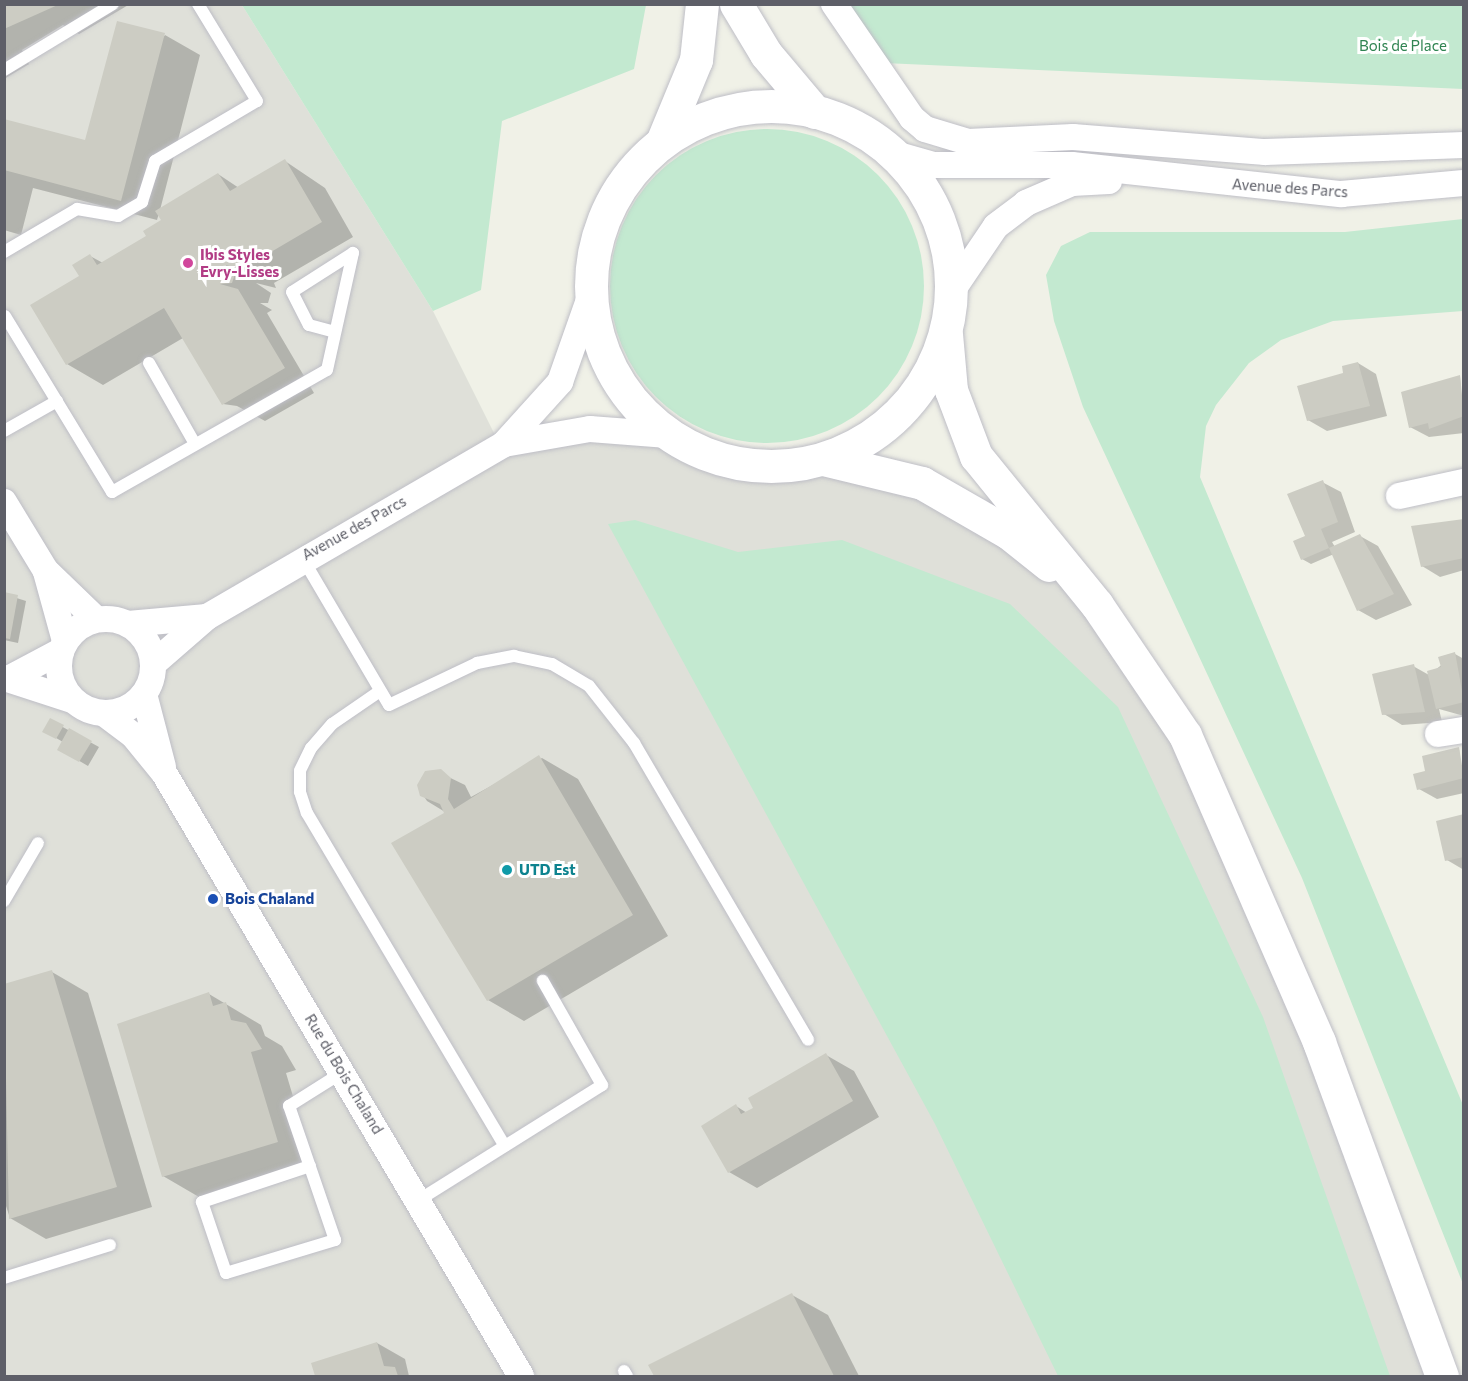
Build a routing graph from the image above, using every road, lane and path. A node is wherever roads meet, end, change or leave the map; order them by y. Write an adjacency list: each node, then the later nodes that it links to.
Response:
1 (112, 4): 6 (lane)
2 (198, 4): 13 (lane)
3 (702, 4): 8 (main road)
4 (736, 4): 7 (main road)
5 (834, 4): 9 (street)
6 (4, 70)
7 (815, 112): 8 (main road); 10 (main road)
8 (662, 143): 15 (main road)
9 (1464, 145)
10 (895, 154): 11 (street, Avenue des Parcs); 14 (main road)
11 (1152, 178): 12 (street, Avenue des Parcs); 14 (street, Avenue des Parcs)
12 (1464, 183)
13 (4, 252)
14 (952, 291): 18 (main road)
15 (590, 297): 22 (main road); 24 (street, Avenue des Parcs)
16 (5, 316): 20 (lane)
17 (335, 332): 17 (lane); 23 (lane)
18 (945, 334): 25 (main road); 31 (main road)
19 (149, 363): 23 (lane)
20 (57, 401): 21 (lane); 23 (lane)
21 (4, 431)
22 (668, 435): 24 (street, Avenue des Parcs); 25 (main road)
23 (195, 444)
24 (504, 444): 29 (street, Avenue des Parcs)
25 (823, 459): 31 (main road)
26 (1464, 482): 27 (street)
27 (1399, 496)
28 (4, 502): 30 (street)
29 (302, 558): 32 (street, Avenue des Parcs); 38 (lane)
30 (46, 571): 33 (street); 35 (street)
31 (1097, 604): 56 (main road)
32 (207, 617): 34 (street, Avenue des Parcs); 36 (street, Avenue des Parcs)
33 (96, 619): 34 (street); 35 (street)
34 (128, 624): 36 (street)
35 (63, 646): 37 (street); 40 (street)
36 (153, 664): 39 (street)
37 (7, 678): 40 (street)
38 (380, 691): 48 (lane); 50 (lane)
39 (144, 694): 41 (street); 44 (street)
40 (72, 700): 41 (street)
41 (105, 714): 44 (street)
42 (1464, 730): 43 (street)
43 (1438, 734)
44 (164, 773): 49 (street, Rue du Bois Chaland)
45 (38, 843): 46 (lane)
46 (4, 901)
47 (543, 981): 50 (lane)
48 (808, 1040)
49 (343, 1072): 51 (lane); 52 (street, Rue du Bois Chaland)
50 (505, 1146): 52 (lane)
51 (310, 1166): 51 (lane)
52 (419, 1200): 55 (street, Rue du Bois Chaland)
53 (110, 1245): 54 (lane)
54 (4, 1278)
55 (521, 1377)
56 (1442, 1377)

